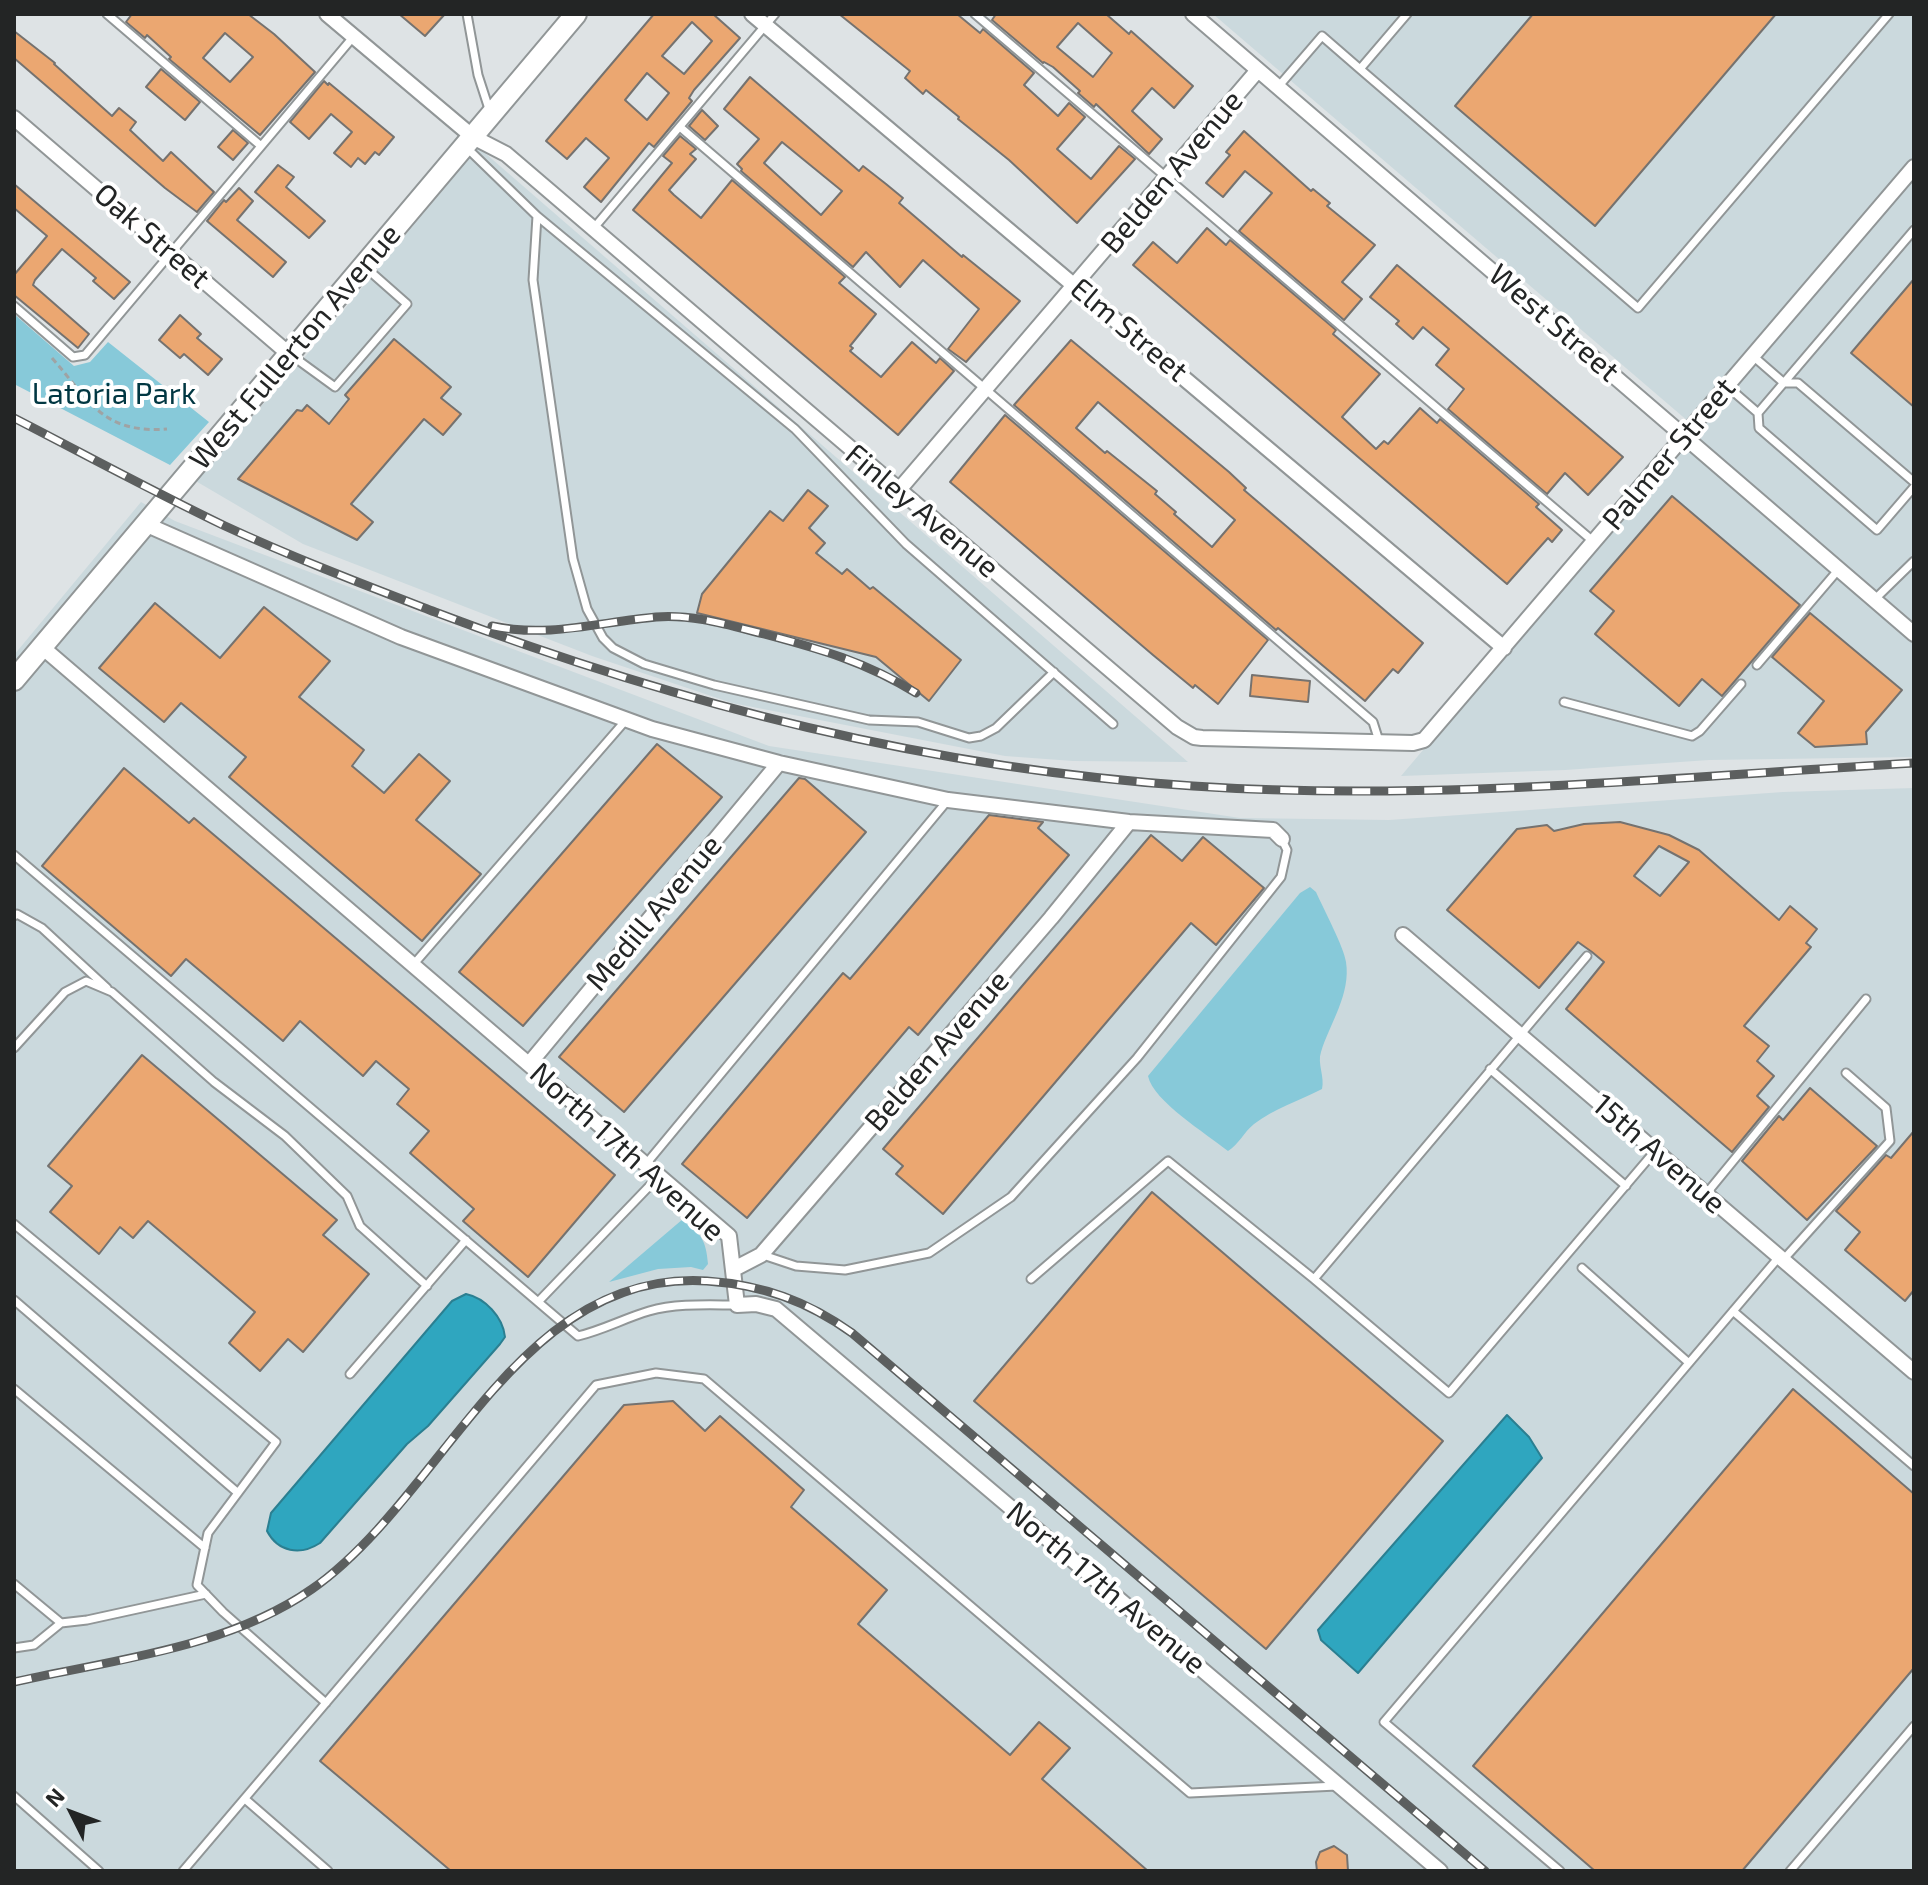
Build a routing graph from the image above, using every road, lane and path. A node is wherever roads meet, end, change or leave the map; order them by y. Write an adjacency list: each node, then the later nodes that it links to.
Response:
1 (107, 14): 19 (lane)
2 (327, 14): 11 (street, Finley Avenue)
3 (467, 14): 15 (lane)
4 (576, 14): 15 (street, West Fullerton Avenue)
5 (752, 14): 10 (street, Elm Street)
6 (975, 14): 21 (lane)
7 (1193, 14): 13 (street, West Street)
8 (1407, 14): 12 (lane)
9 (1889, 14): 12 (lane)
10 (770, 20): 17 (lane); 27 (street, Elm Street)
11 (354, 36): 18 (street, Finley Avenue); 19 (lane)
12 (1360, 69): 14 (lane)
13 (1258, 70): 14 (street, West Street); 21 (street, Belden Avenue)
14 (1278, 87): 37 (street, West Street)
15 (491, 115): 18 (street, West Fullerton Avenue)
16 (14, 118): 25 (street, Oak Street)
17 (680, 127): 23 (lane); 34 (lane)
18 (469, 141): 22 (lane); 23 (street, Finley Avenue); 26 (street, West Fullerton Avenue)
19 (261, 146): 25 (lane)
20 (1914, 167): 31 (street, Palmer Street)
21 (1167, 178): 27 (street, Belden Avenue); 41 (lane)
22 (537, 216): 49 (lane); 49 (lane)
23 (593, 229): 39 (street, Finley Avenue)
24 (1914, 230): 32 (lane)
25 (172, 253): 28 (lane); 30 (street, Oak Street)
26 (364, 266): 30 (street, West Fullerton Avenue); 30 (lane)
27 (1076, 285): 34 (street, Belden Avenue); 47 (street, Elm Street)
28 (14, 306)
29 (43, 350): 36 (path)
30 (289, 354): 40 (street, West Fullerton Avenue)
31 (1753, 356): 32 (lane); 33 (street, Palmer Street)
32 (1784, 383): 35 (lane); 38 (lane)
33 (1727, 386): 35 (lane); 37 (street, Palmer Street)
34 (986, 390): 39 (street, Belden Avenue); 56 (lane)
35 (1758, 413): 38 (lane)
36 (167, 429)
37 (1685, 435): 41 (street, Palmer Street); 43 (street, West Street)
38 (1914, 485)
39 (898, 491): 56 (street, Finley Avenue)
40 (145, 524): 46 (street, West Fullerton Avenue); 53 (street)
41 (1594, 542): 47 (street, Palmer Street)
42 (1914, 561): 44 (lane)
43 (1839, 569): 44 (street, West Street); 48 (lane)
44 (1874, 600): 45 (street, West Street)
45 (1914, 634)
46 (42, 647): 50 (street, West Fullerton Avenue); 65 (street, North 17th Avenue)
47 (1504, 648): 55 (street, Palmer Street)
48 (1757, 665)
49 (1054, 672): 54 (lane)
50 (14, 680)
51 (1741, 684): 52 (lane)
52 (1564, 702)
53 (626, 720): 57 (street); 65 (lane)
54 (1113, 724)
55 (1424, 740): 56 (street, Finley Avenue)
56 (1379, 742)
57 (779, 763): 58 (street); 70 (street, Medill Avenue)
58 (948, 800): 59 (street); 74 (lane)
59 (1129, 822): 60 (street); 80 (street, Belden Avenue)
60 (1282, 839): 80 (lane)
61 (14, 855): 79 (lane)
62 (14, 916): 66 (lane)
63 (1403, 935): 68 (street, 15th Avenue)
64 (1587, 956): 68 (lane)
65 (413, 965): 70 (street, North 17th Avenue)
66 (112, 992): 69 (lane); 86 (lane)
67 (1866, 999): 77 (lane)
68 (1519, 1035): 71 (lane); 73 (street, 15th Avenue)
69 (14, 1048)
70 (529, 1064): 74 (street, North 17th Avenue)
71 (1490, 1069): 76 (lane); 85 (lane)
72 (1846, 1073): 81 (lane)
73 (1655, 1151): 76 (lane); 77 (street, 15th Avenue)
74 (646, 1164): 75 (street, North 17th Avenue)
75 (659, 1176): 83 (street, North 17th Avenue); 88 (lane)
76 (1626, 1186): 85 (lane)
77 (1706, 1194): 81 (street, 15th Avenue)
78 (14, 1224): 96 (lane)
79 (466, 1240): 86 (lane); 88 (lane)
80 (761, 1255): 83 (street, Belden Avenue)
81 (1781, 1258): 90 (lane); 92 (street, 15th Avenue)
82 (1582, 1268): 91 (lane)
83 (734, 1269): 89 (street, North 17th Avenue)
84 (1031, 1279): 85 (lane)
85 (1314, 1279)
86 (427, 1286): 93 (lane)
87 (14, 1300): 96 (lane)
88 (538, 1302): 89 (lane)
89 (737, 1305): 104 (street, North 17th Avenue)
90 (1733, 1311): 91 (lane); 95 (lane)
91 (1689, 1363): 111 (lane)
92 (1914, 1372)
93 (350, 1374)
94 (14, 1389): 97 (lane)
95 (1914, 1466)
96 (238, 1493): 97 (lane)
97 (205, 1548): 99 (lane)
98 (14, 1584): 100 (lane)
99 (206, 1594): 100 (lane); 102 (lane)
100 (61, 1623): 101 (lane)
101 (14, 1648)
102 (326, 1703): 104 (lane); 106 (lane)
103 (1914, 1726): 112 (lane)
104 (1339, 1786): 110 (street, North 17th Avenue)
105 (14, 1796): 107 (lane)
106 (245, 1799): 108 (lane); 109 (lane)
107 (99, 1871)
108 (183, 1871)
109 (328, 1871)
110 (1440, 1871)
111 (1560, 1871)
112 (1790, 1871)

